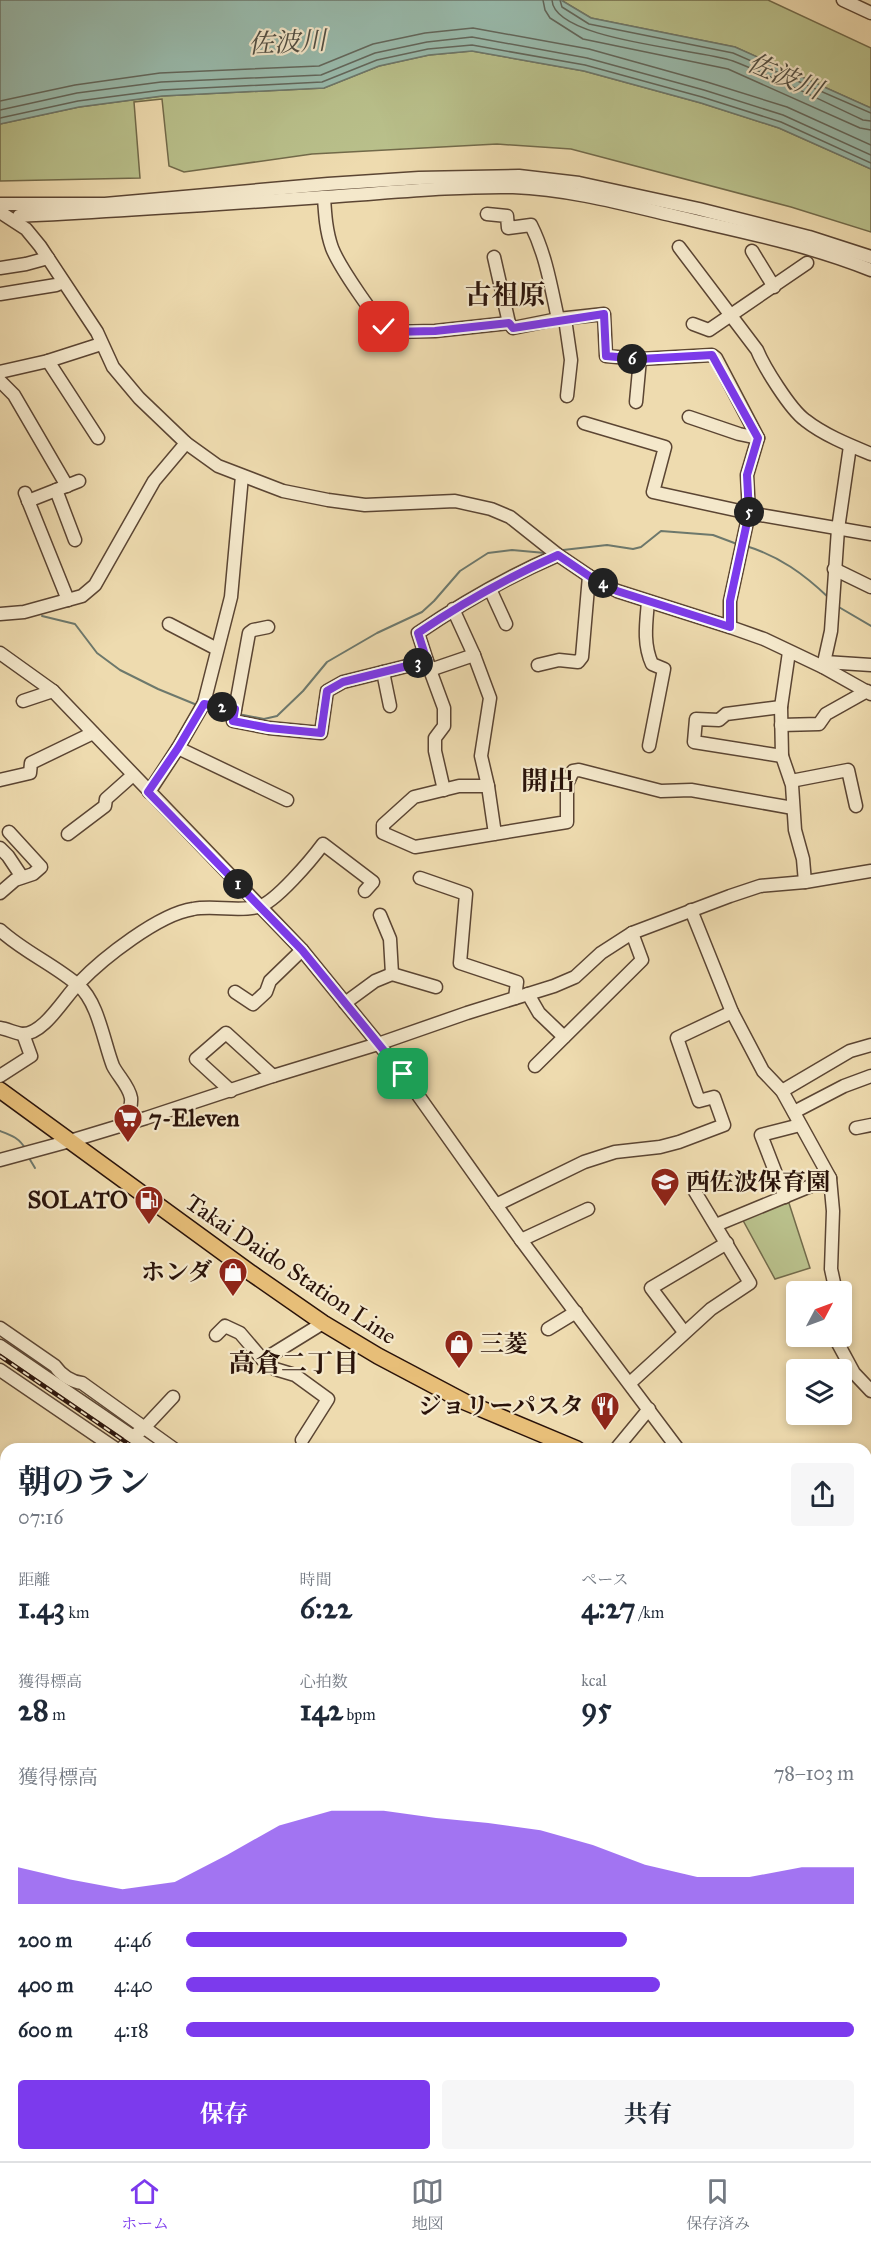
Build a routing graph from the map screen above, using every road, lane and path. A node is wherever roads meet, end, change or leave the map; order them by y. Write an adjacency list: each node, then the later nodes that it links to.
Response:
1 (843, 0): 2 (street)
2 (871, 14)
3 (324, 197): 7 (street); 15 (street); 21 (street)
4 (0, 204): 11 (street)
5 (0, 212): 7 (street)
6 (487, 214): 20 (street)
7 (17, 221): 12 (street)
8 (680, 247): 19 (street)
9 (752, 250): 17 (street)
10 (494, 257): 21 (street)
11 (871, 257)
12 (48, 258): 14 (street); 16 (street)
13 (807, 263): 17 (street)
14 (0, 268)
15 (871, 270)
16 (63, 282): 18 (street); 23 (street)
17 (774, 287): 19 (street)
18 (0, 294)
19 (731, 316): 22 (street); 35 (street)
20 (561, 319): 21 (street); 24 (street); 28 (street)
21 (509, 323)
22 (693, 324)
23 (101, 344): 25 (street); 34 (street)
24 (640, 359): 29 (street); 33 (street)
25 (48, 361): 26 (street); 32 (street)
26 (0, 372)
27 (0, 381): 38 (street)
28 (567, 396)
29 (636, 402)
30 (689, 417): 33 (street)
31 (584, 423): 39 (street)
32 (98, 438)
33 (758, 438): 39 (street)
34 (186, 443): 37 (street); 48 (street)
35 (850, 446): 36 (street); 40 (street)
36 (870, 451)
37 (242, 476): 43 (street); 56 (street)
38 (68, 486): 41 (street); 48 (street)
39 (749, 513): 40 (street); 55 (street)
40 (838, 530): 42 (street); 44 (street)
41 (76, 534)
42 (871, 534)
43 (558, 555): 45 (street); 47 (street)
44 (834, 569): 46 (street); 62 (street)
45 (589, 576): 49 (street); 61 (street)
46 (871, 588)
47 (490, 589): 50 (street); 53 (street)
48 (68, 600): 51 (street)
49 (648, 602): 55 (street); 74 (street)
50 (453, 609): 59 (street); 60 (street)
51 (0, 614)
52 (169, 624): 56 (street)
53 (506, 624)
54 (268, 627): 71 (street)
55 (730, 627): 57 (street)
56 (217, 649): 68 (street)
57 (789, 651): 62 (street); 70 (street)
58 (0, 653): 65 (street)
59 (474, 655): 60 (street); 80 (street)
60 (428, 665): 64 (street); 81 (street)
61 (538, 665)
62 (824, 665): 63 (street); 66 (street)
63 (871, 665)
64 (383, 672): 69 (street); 71 (street)
65 (53, 691): 67 (street); 73 (street)
66 (869, 693): 72 (street)
67 (24, 701)
68 (204, 704): 71 (street); 75 (street)
69 (390, 706)
70 (781, 707): 72 (street); 76 (street)
71 (235, 709)
72 (781, 725): 76 (street)
73 (93, 733): 77 (street); 78 (street)
74 (649, 746)
75 (178, 748): 82 (street); 83 (street)
76 (782, 756): 79 (street)
77 (133, 775): 82 (street); 87 (street)
78 (0, 780)
79 (791, 781): 84 (street); 85 (street)
80 (488, 786): 81 (street); 88 (street)
81 (444, 790): 88 (street)
82 (148, 792): 96 (street)
83 (287, 800)
84 (856, 806)
85 (793, 808): 88 (street); 93 (street)
86 (9, 832): 91 (street)
87 (68, 834)
88 (495, 834)
89 (0, 848): 91 (street)
90 (871, 871): 93 (street)
91 (22, 877): 95 (street)
92 (420, 878): 107 (street)
93 (805, 882): 97 (street)
94 (365, 891): 96 (street)
95 (0, 893)
96 (259, 907): 101 (street); 103 (street)
97 (691, 910): 100 (street); 109 (street)
98 (380, 915): 102 (street)
99 (0, 930): 103 (street)
100 (632, 933): 106 (street); 112 (street)
101 (302, 950): 105 (street); 108 (street)
102 (392, 974): 104 (street); 108 (street)
103 (77, 984): 111 (street); 123 (street)
104 (436, 987)
105 (235, 992)
106 (528, 994): 107 (street); 112 (street)
107 (515, 998): 113 (street)
108 (345, 1003): 113 (street)
109 (732, 1012): 121 (street); 132 (street)
110 (0, 1028): 111 (street)
111 (23, 1034): 116 (street)
112 (564, 1036): 115 (street)
113 (378, 1044): 117 (street); 132 (street)
114 (871, 1045): 121 (street)
115 (535, 1066)
116 (0, 1076)
117 (273, 1076): 120 (street); 120 (street)
118 (871, 1076): 122 (street)
119 (0, 1090): 127 (main road, Takai Daido Station Line)
120 (231, 1091): 123 (street)
121 (782, 1091): 122 (street)
122 (794, 1112): 124 (street)
123 (125, 1124): 127 (street)
124 (801, 1125): 129 (street); 131 (street)
125 (871, 1125): 126 (street)
126 (856, 1128)
127 (70, 1141): 128 (street); 139 (main road, Takai Daido Station Line)
128 (0, 1160)
129 (830, 1178): 131 (street); 137 (street)
130 (694, 1190): 134 (street)
131 (785, 1197): 134 (street)
132 (496, 1205): 135 (street)
133 (588, 1209): 135 (street)
134 (716, 1226): 136 (street)
135 (522, 1240): 138 (street)
136 (727, 1243): 142 (street); 142 (street)
137 (834, 1281)
138 (576, 1312): 140 (street); 148 (street)
139 (323, 1323): 146 (street); 159 (main road, Takai Daido Station Line)
140 (548, 1329)
141 (5, 1331): 144 (street); 152 (street)
142 (684, 1332): 148 (street)
143 (216, 1335): 146 (street)
144 (1, 1347): 153 (street)
145 (840, 1347): 149 (street)
146 (263, 1360): 154 (street)
147 (0, 1370): 155 (street)
148 (630, 1383): 151 (street)
149 (871, 1391)
150 (173, 1397): 152 (street)
151 (649, 1409): 160 (street); 161 (street)
152 (144, 1428): 153 (street); 158 (street)
153 (133, 1437): 156 (street); 157 (street)
154 (303, 1440)
155 (107, 1443)
156 (127, 1443)
157 (142, 1443)
158 (165, 1443)
159 (563, 1443)
160 (621, 1443)
161 (674, 1443)

